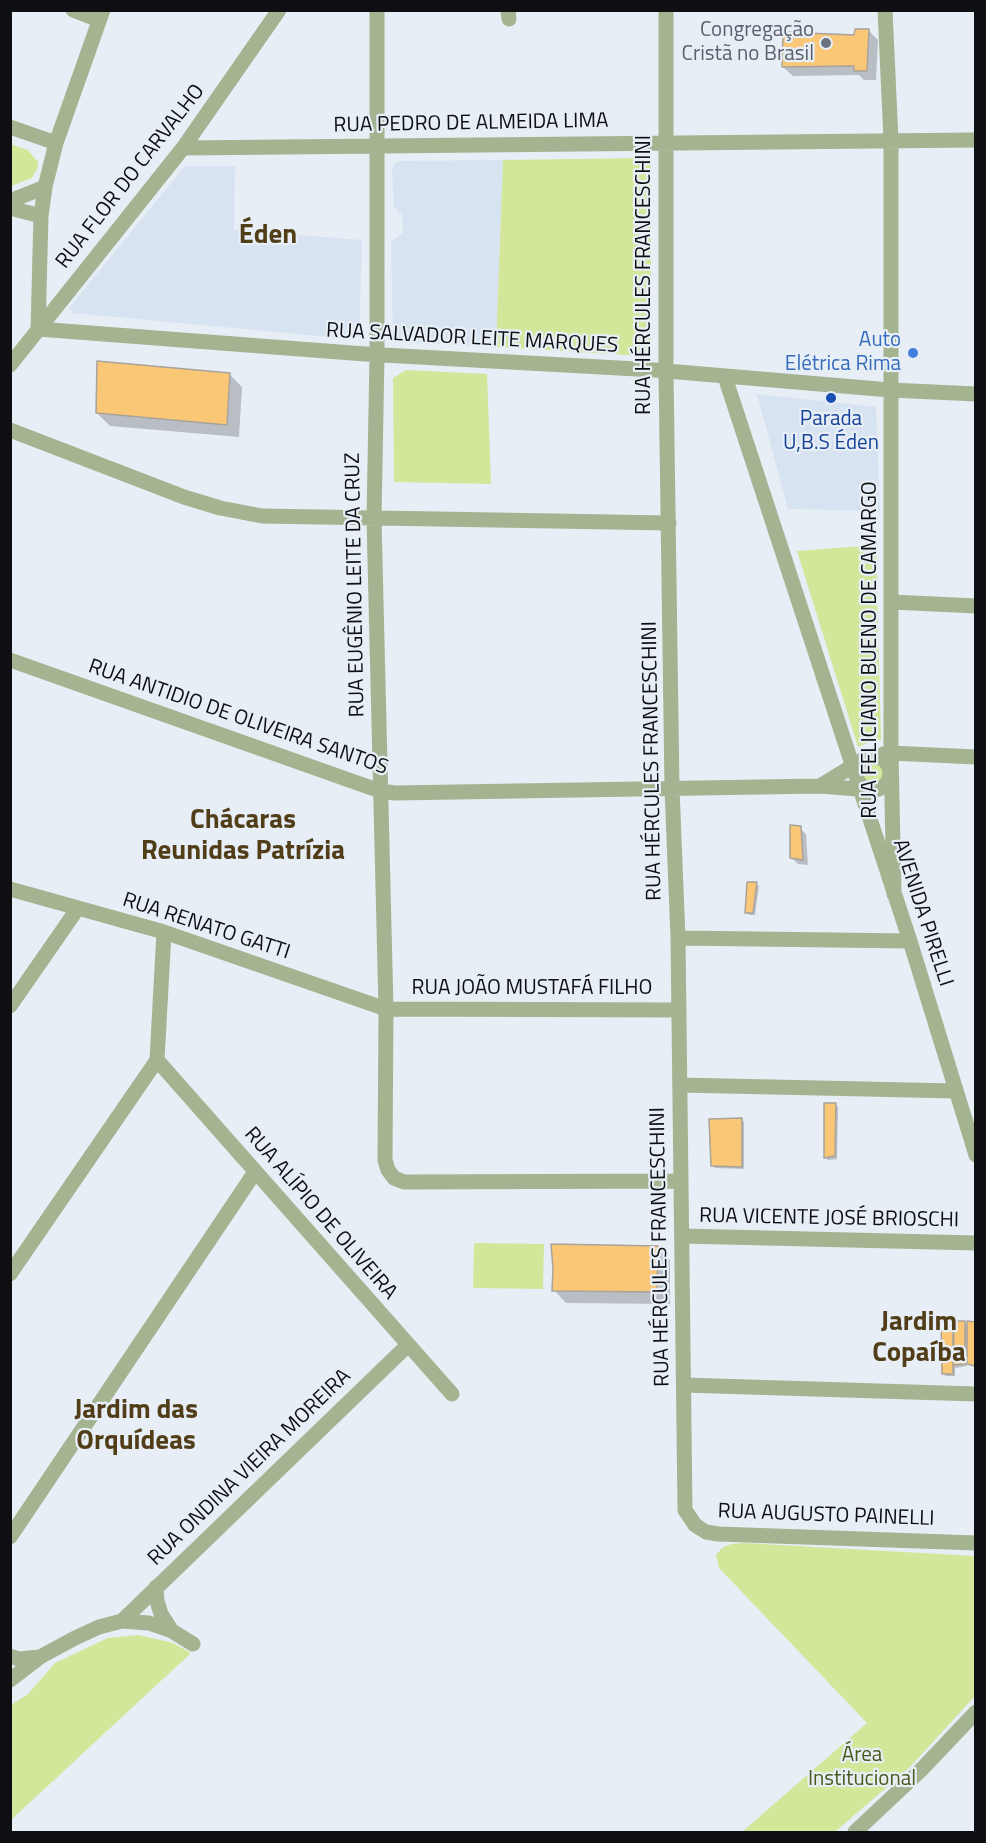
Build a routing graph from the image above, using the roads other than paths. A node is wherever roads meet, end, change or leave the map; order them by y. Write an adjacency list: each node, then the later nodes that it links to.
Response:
1 (73, 10): 6 (street)
2 (279, 10): 13 (street, RUA FLOR DO CARVALHO)
3 (377, 10): 12 (street, RUA EUGÊNIO LEITE DA CRUZ)
4 (666, 10): 10 (street, RUA HÉRCULES FRANCESCHINI)
5 (885, 10): 8 (street, RUA FELICIANO BUENO DE CAMARGO)
6 (101, 15): 11 (street)
7 (10, 127): 11 (street)
8 (891, 140): 9 (street, RUA PEDRO DE ALMEIDA LIMA); 10 (street, RUA PEDRO DE ALMEIDA LIMA); 23 (street, RUA FELICIANO BUENO DE CAMARGO)
9 (975, 140)
10 (665, 142): 12 (street, RUA PEDRO DE ALMEIDA LIMA); 21 (street, RUA HÉRCULES FRANCESCHINI)
11 (56, 143): 14 (street)
12 (377, 146): 13 (street, RUA PEDRO DE ALMEIDA LIMA); 19 (street, RUA EUGÊNIO LEITE DA CRUZ)
13 (183, 148): 18 (street, RUA FLOR DO CARVALHO)
14 (45, 187): 15 (street); 17 (street)
15 (10, 201)
16 (10, 208): 17 (street)
17 (41, 216): 18 (street)
18 (38, 329): 19 (street, RUA SALVADOR LEITE MARQUES); 20 (street, RUA FLOR DO CARVALHO)
19 (377, 355): 21 (street, RUA SALVADOR LEITE MARQUES); 26 (street, RUA EUGÊNIO LEITE DA CRUZ)
20 (10, 365)
21 (666, 372): 22 (street, RUA SALVADOR LEITE MARQUES); 27 (street, RUA HÉRCULES FRANCESCHINI)
22 (725, 377): 23 (street, RUA SALVADOR LEITE MARQUES); 34 (street, AVENIDA PIRELLI)
23 (890, 390): 24 (street, RUA SALVADOR LEITE MARQUES); 28 (street, RUA FELICIANO BUENO DE CAMARGO)
24 (975, 394)
25 (10, 430): 26 (street)
26 (374, 519): 27 (street); 37 (street, RUA EUGÊNIO LEITE DA CRUZ)
27 (669, 523): 36 (street, RUA HÉRCULES FRANCESCHINI)
28 (892, 602): 29 (street); 31 (street, RUA FELICIANO BUENO DE CAMARGO)
29 (975, 606)
30 (10, 660): 37 (street, RUA ANTIDIO DE OLIVEIRA SANTOS)
31 (891, 753): 32 (street); 33 (street, RUA FELICIANO BUENO DE CAMARGO); 34 (street)
32 (975, 757)
33 (891, 773): 34 (street); 34 (street); 39 (street, RUA FELICIANO BUENO DE CAMARGO)
34 (863, 774): 35 (street); 35 (street, RUA ANTIDIO DE OLIVEIRA SANTOS); 39 (street, AVENIDA PIRELLI)
35 (820, 786): 36 (street, RUA ANTIDIO DE OLIVEIRA SANTOS)
36 (672, 789): 37 (street, RUA ANTIDIO DE OLIVEIRA SANTOS); 42 (street, RUA HÉRCULES FRANCESCHINI)
37 (380, 791): 45 (street, RUA EUGÊNIO LEITE DA CRUZ)
38 (10, 889): 40 (street, RUA RENATO GATTI)
39 (894, 894): 43 (street, AVENIDA PIRELLI)
40 (78, 908): 41 (street, RUA RENATO GATTI); 44 (street)
41 (164, 932): 45 (street, RUA RENATO GATTI); 47 (street)
42 (678, 938): 43 (street); 46 (street, RUA HÉRCULES FRANCESCHINI)
43 (910, 941): 49 (street, AVENIDA PIRELLI)
44 (10, 1006)
45 (386, 1009): 46 (street, RUA JOÃO MUSTAFÁ FILHO); 52 (street, RUA EUGÊNIO LEITE DA CRUZ)
46 (679, 1010): 48 (street, RUA HÉRCULES FRANCESCHINI)
47 (157, 1060): 51 (street, RUA ALÍPIO DE OLIVEIRA); 55 (street)
48 (680, 1085): 49 (street); 52 (street, RUA HÉRCULES FRANCESCHINI)
49 (956, 1091): 50 (street, AVENIDA PIRELLI)
50 (975, 1155)
51 (255, 1172): 56 (street, RUA ALÍPIO DE OLIVEIRA); 61 (street)
52 (681, 1182): 53 (street, RUA HÉRCULES FRANCESCHINI)
53 (682, 1236): 54 (street, RUA VICENTE JOSÉ BRIOSCHI); 57 (street, RUA HÉRCULES FRANCESCHINI)
54 (975, 1243)
55 (10, 1274)
56 (408, 1345): 58 (street, RUA ALÍPIO DE OLIVEIRA); 63 (street, RUA ONDINA VIEIRA MOREIRA)
57 (684, 1385): 59 (street); 60 (street, RUA HÉRCULES FRANCESCHINI)
58 (452, 1394)
59 (975, 1394)
60 (685, 1510): 62 (street, RUA AUGUSTO PAINELLI)
61 (10, 1537)
62 (975, 1543)
63 (156, 1587): 64 (street, RUA ONDINA VIEIRA MOREIRA); 65 (street)
64 (122, 1621): 65 (street); 68 (street)
65 (172, 1631): 66 (street)
66 (193, 1644)
67 (10, 1656): 68 (street)
68 (40, 1657): 69 (street)
69 (10, 1680)
70 (975, 1712): 71 (street)
71 (855, 1833)

